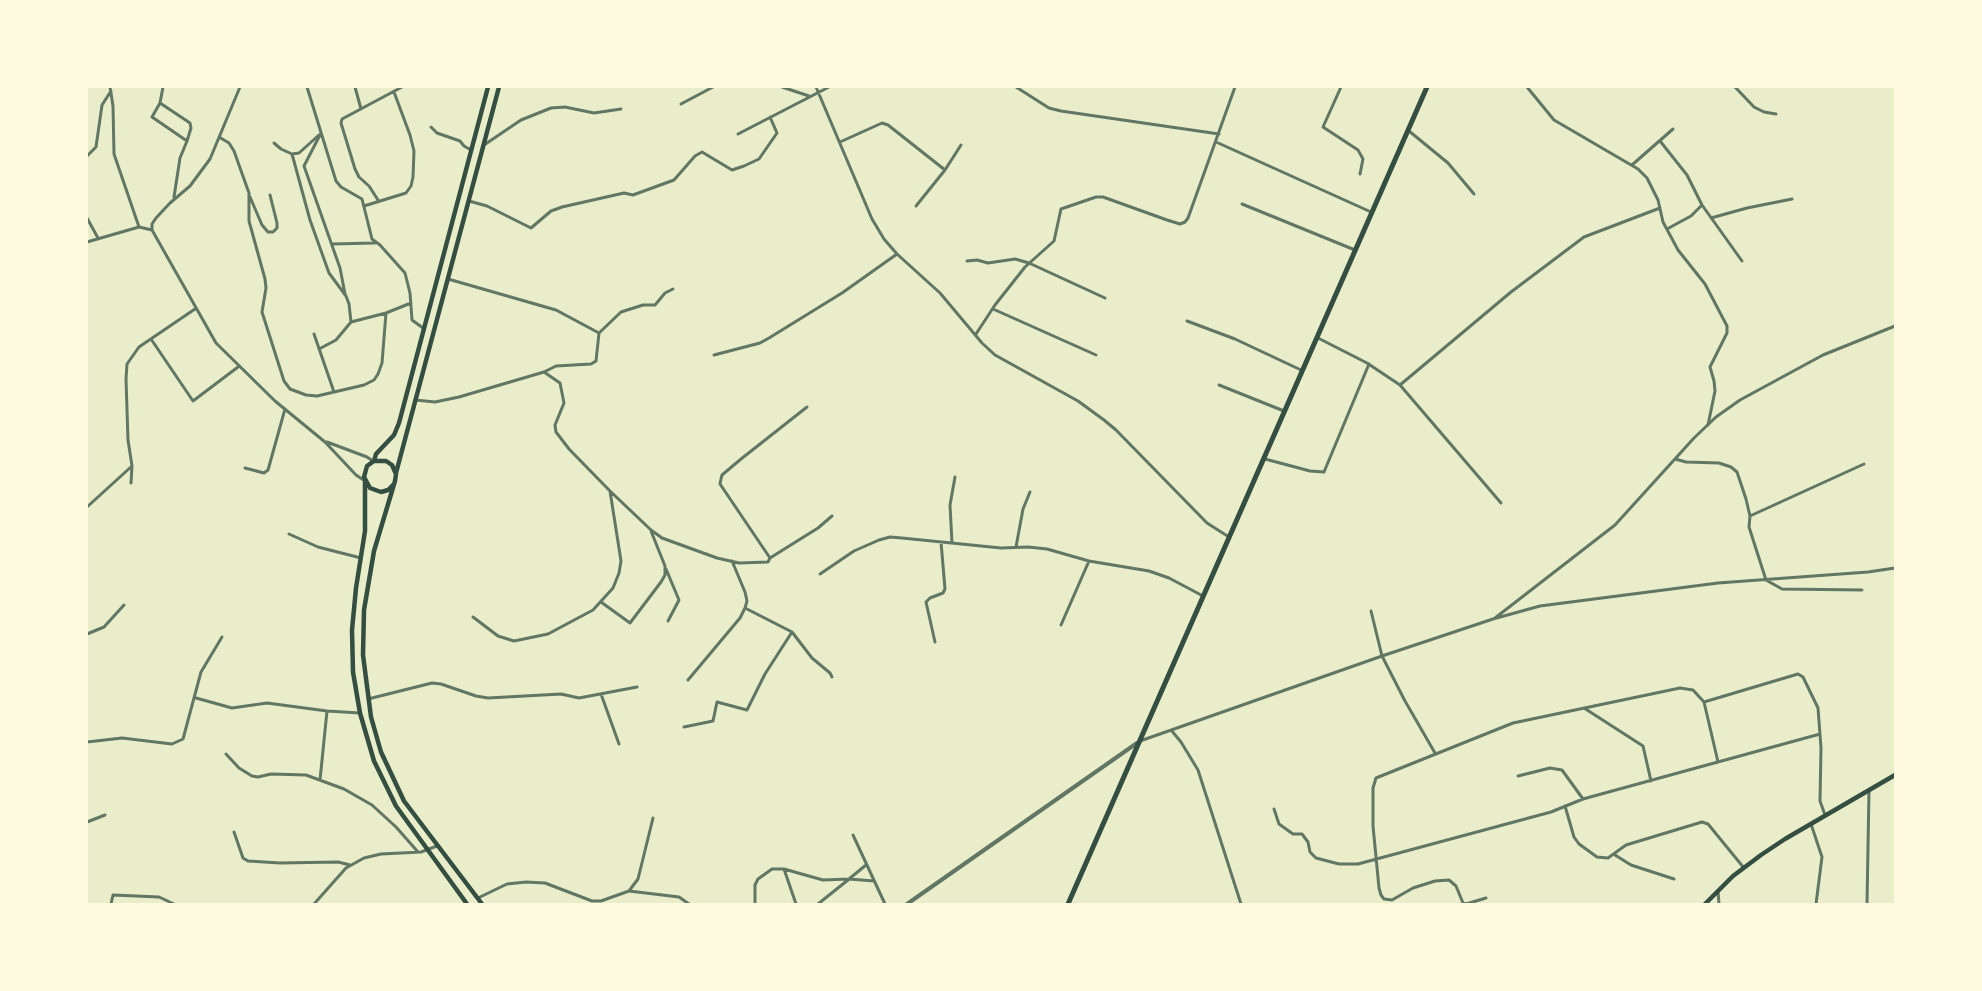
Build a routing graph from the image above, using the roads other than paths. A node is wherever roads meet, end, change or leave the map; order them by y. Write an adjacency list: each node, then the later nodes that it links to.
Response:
1 (163, 87): 22 (street)
2 (240, 87): 34 (street)
3 (307, 87): 31 (street)
4 (355, 87): 24 (street)
5 (402, 87): 19 (street)
6 (488, 87): 42 (main road)
7 (499, 87): 41 (main road)
8 (713, 87): 23 (street)
9 (782, 87): 21 (street)
10 (816, 87): 20 (street)
11 (829, 87): 20 (street)
12 (1016, 87): 33 (street)
13 (1235, 87): 33 (street)
14 (1341, 87): 47 (street)
15 (1426, 87): 30 (main road)
16 (1527, 87): 45 (street)
17 (1735, 87): 26 (street)
18 (110, 89): 44 (street); 63 (street)
19 (394, 92): 24 (street); 52 (street)
20 (819, 92): 21 (street); 37 (street)
21 (809, 96): 27 (street)
22 (160, 103): 35 (street); 35 (street)
23 (681, 104)
24 (361, 109): 52 (street)
25 (621, 109): 41 (street)
26 (1776, 114)
27 (770, 117): 32 (street); 54 (street)
28 (431, 127): 42 (street)
29 (1673, 129): 36 (street)
30 (1407, 130): 49 (street); 60 (main road)
31 (321, 133): 43 (street); 57 (street); 69 (street)
32 (738, 134)
33 (1219, 134): 38 (street)
34 (219, 137): 48 (street); 51 (street)
35 (187, 141): 51 (street)
36 (1660, 141): 45 (street); 56 (street)
37 (840, 142): 46 (street); 71 (street)
38 (1216, 142): 60 (street); 74 (street)
39 (274, 143): 43 (street)
40 (961, 145): 46 (street)
41 (482, 147): 54 (main road)
42 (471, 150): 86 (main road)
43 (292, 154): 77 (street)
44 (87, 156)
45 (1632, 165): 59 (street)
46 (945, 171): 58 (street)
47 (1360, 174)
48 (249, 193): 50 (street); 101 (street)
49 (1474, 194)
50 (270, 195)
51 (174, 199): 65 (street)
52 (378, 200): 57 (street)
53 (1792, 200): 61 (street)
54 (467, 201): 75 (main road)
55 (1242, 204): 70 (street)
56 (1702, 205): 61 (street); 64 (street)
57 (364, 206): 68 (street)
58 (916, 206)
59 (1660, 208): 64 (street); 100 (street)
60 (1371, 212): 70 (main road)
61 (1711, 218): 73 (street)
62 (87, 219): 66 (street)
63 (139, 227): 65 (street); 66 (street)
64 (1667, 229): 106 (street)
65 (152, 230): 80 (street)
66 (98, 238): 67 (street)
67 (87, 242)
68 (376, 243): 69 (street); 79 (street)
69 (332, 244): 77 (street)
70 (1355, 250): 90 (main road)
71 (897, 254): 89 (street); 93 (street)
72 (967, 261): 74 (street)
73 (1742, 261)
74 (1029, 264): 78 (street); 81 (street)
75 (447, 279): 87 (street); 102 (main road)
76 (673, 289): 87 (street)
77 (346, 297): 84 (street)
78 (1105, 298)
79 (411, 303): 82 (street); 86 (street)
80 (195, 309): 91 (street); 96 (street)
81 (993, 309): 89 (street); 94 (street)
82 (386, 313): 84 (street); 101 (street)
83 (1187, 321): 97 (street)
84 (351, 322): 92 (street)
85 (1895, 326): 106 (street)
86 (423, 328): 110 (main road)
87 (600, 333): 98 (street)
88 (314, 334): 92 (street)
89 (976, 335): 127 (street)
90 (1316, 337): 95 (street); 97 (main road)
91 (151, 339): 96 (street); 112 (street)
92 (319, 349): 101 (street)
93 (714, 355)
94 (1096, 355)
95 (1369, 364): 100 (street); 108 (street)
96 (238, 366): 104 (street)
97 (1302, 370): 105 (main road)
98 (544, 372): 102 (street); 119 (street)
99 (1219, 385): 105 (street)
100 (1400, 385): 121 (street)
101 (334, 393)
102 (415, 399): 114 (main road)
103 (807, 407): 131 (street)
104 (285, 409): 107 (street); 113 (street)
105 (1284, 411): 108 (main road)
106 (1708, 425): 109 (street)
107 (325, 442): 110 (street); 116 (street)
108 (1263, 458): 127 (main road)
109 (1675, 459): 124 (street); 146 (street)
110 (373, 461): 114 (main road); 116 (main road)
111 (1864, 464): 124 (street)
112 (132, 466): 117 (street); 122 (street)
113 (245, 468)
114 (396, 472): 118 (main road)
115 (955, 477): 129 (street)
116 (365, 482): 118 (main road); 132 (main road)
117 (131, 483)
118 (394, 484): 159 (main road)
119 (610, 490): 125 (street); 141 (street)
120 (1030, 492): 130 (street)
121 (1502, 503)
122 (87, 507)
123 (832, 516): 131 (street)
124 (1750, 516): 138 (street)
125 (651, 530): 133 (street); 135 (street)
126 (289, 534): 132 (street)
127 (1229, 537): 140 (main road)
128 (941, 542): 129 (street); 137 (street); 152 (street)
129 (952, 543): 130 (street)
130 (1016, 548): 134 (street)
131 (770, 558): 133 (street)
132 (361, 559): 163 (main road)
133 (732, 561): 143 (street)
134 (1089, 561): 140 (street); 148 (street)
135 (665, 566): 141 (street); 147 (street)
136 (1895, 568): 138 (street)
137 (820, 574)
138 (1766, 580): 139 (street); 146 (street)
139 (1862, 590)
140 (1203, 596): 167 (main road)
141 (601, 602): 145 (street)
142 (123, 605): 150 (street)
143 (745, 608): 149 (street); 155 (street)
144 (1371, 611): 153 (street)
145 (473, 617)
146 (1493, 619): 153 (street)
147 (668, 621)
148 (1061, 625)
149 (792, 632): 154 (street); 164 (street)
150 (87, 634)
151 (222, 637): 158 (street)
152 (935, 642)
153 (1382, 656): 165 (street); 171 (street)
154 (832, 677)
155 (688, 680)
156 (637, 687): 157 (street)
157 (601, 694): 159 (street); 169 (street)
158 (196, 698): 162 (street); 168 (street)
159 (368, 699): 188 (main road)
160 (1704, 702): 161 (street); 166 (street); 172 (street)
161 (1582, 707): 171 (street); 176 (street)
162 (327, 711): 163 (street); 175 (street)
163 (360, 713): 189 (main road)
164 (684, 727)
165 (1171, 730): 167 (street); 216 (street)
166 (1820, 735): 172 (street); 182 (street)
167 (1140, 741): 214 (street); 215 (main road)
168 (87, 742)
169 (619, 744)
170 (226, 754): 175 (street)
171 (1435, 754): 192 (street)
172 (1718, 762): 176 (street)
173 (1895, 775): 177 (main road)
174 (1518, 776): 178 (street)
175 (320, 780): 190 (street)
176 (1651, 781): 178 (street)
177 (1869, 790): 182 (main road); 220 (street)
178 (1583, 799): 179 (street)
179 (1566, 806): 191 (street); 192 (street)
180 (1274, 809): 192 (street)
181 (105, 815): 184 (street)
182 (1826, 815): 185 (main road)
183 (653, 818): 201 (street)
184 (87, 822)
185 (1811, 824): 195 (main road); 219 (street)
186 (234, 832): 193 (street)
187 (853, 835): 194 (street)
188 (437, 846): 189 (street); 202 (main road)
189 (427, 850): 190 (street); 207 (main road)
190 (418, 852): 193 (street)
191 (1614, 855): 195 (street); 198 (street)
192 (1377, 860): 203 (street)
193 (350, 865): 206 (street)
194 (866, 865): 197 (street); 199 (street)
195 (1744, 868): 200 (main road)
196 (784, 869): 197 (street); 210 (street); 211 (street)
197 (849, 879): 199 (street); 212 (street)
198 (1674, 879)
199 (874, 881): 213 (street)
200 (1718, 890): 217 (main road); 218 (street)
201 (629, 891): 202 (street); 209 (street)
202 (477, 898): 208 (main road)
203 (1486, 898)
204 (111, 904): 205 (street)
205 (174, 904)
206 (315, 904)
207 (467, 904)
208 (482, 904)
209 (688, 904)
210 (755, 904)
211 (796, 904)
212 (818, 904)
213 (885, 904)
214 (907, 904)
215 (1068, 904)
216 (1241, 904)
217 (1705, 904)
218 (1719, 904)
219 (1816, 904)
220 (1867, 904)

